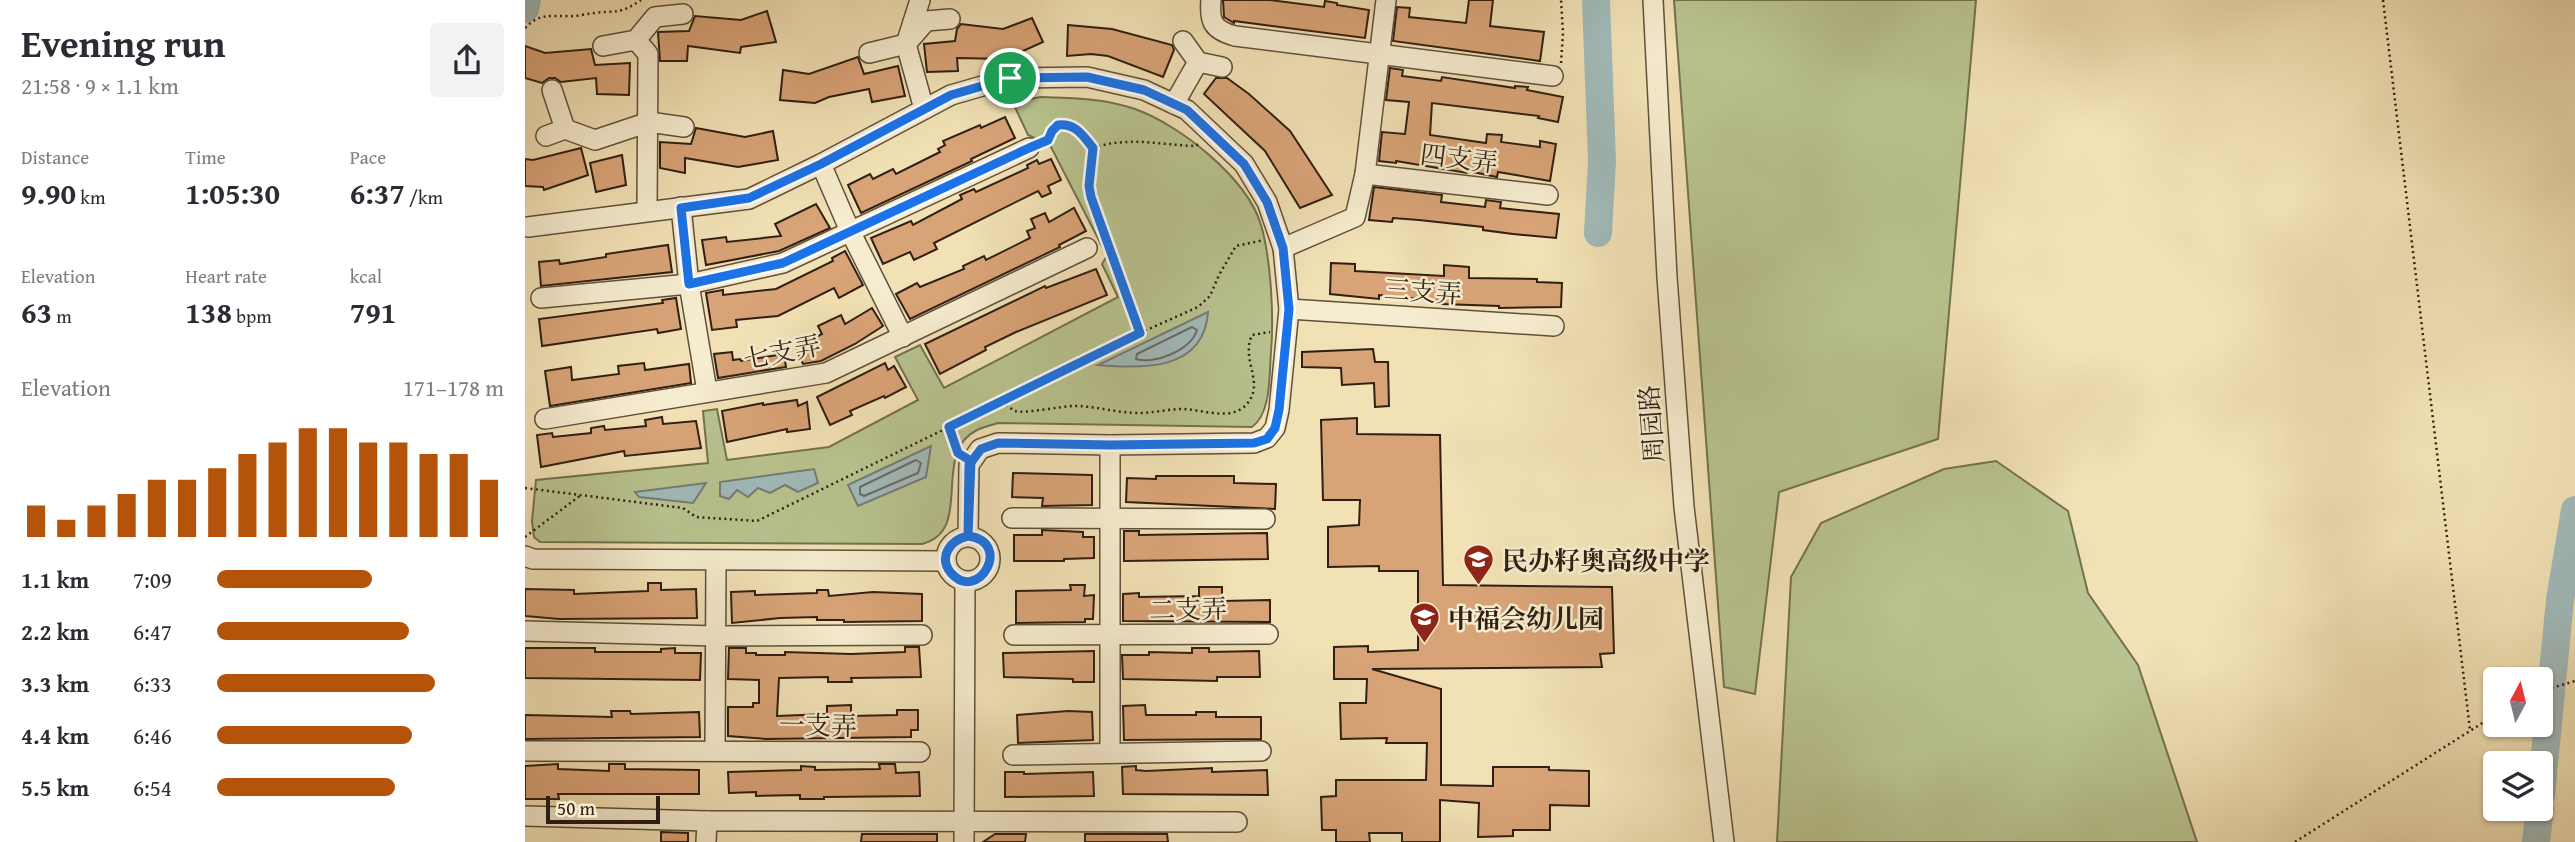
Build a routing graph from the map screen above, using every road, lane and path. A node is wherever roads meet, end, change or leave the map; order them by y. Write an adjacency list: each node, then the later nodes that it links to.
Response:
1 (641, 0): 10 (path)
2 (921, 0): 13 (street)
3 (1211, 0): 16 (street)
4 (1386, 0): 16 (street)
5 (1561, 0): 19 (path)
6 (1653, 0): 82 (street, 周园路)
7 (2383, 0): 70 (path)
8 (683, 14): 11 (street)
9 (950, 19): 13 (street)
10 (525, 28)
11 (636, 40): 14 (street); 23 (street)
12 (1183, 41): 17 (street)
13 (906, 44): 15 (street); 22 (street)
14 (603, 46)
15 (869, 53)
16 (1380, 55): 19 (street); 29 (street)
17 (1198, 62): 18 (street); 21 (street)
18 (1222, 67)
19 (1553, 76)
20 (552, 90): 23 (street)
21 (1174, 104): 22 (street); 25 (street)
22 (925, 109): 28 (street)
23 (649, 122): 24 (street); 32 (street)
24 (684, 127)
25 (1209, 131): 27 (path); 35 (street)
26 (1029, 148): 27 (path); 34 (street)
27 (1093, 148): 42 (path)
28 (821, 164): 31 (street); 34 (street)
29 (1365, 174): 30 (street, 四支弄); 35 (street)
30 (1548, 195)
31 (681, 208): 32 (street); 37 (street)
32 (647, 211): 33 (street)
33 (526, 229)
34 (850, 232): 37 (street); 43 (street)
35 (1281, 243): 39 (street); 42 (path)
36 (1087, 248): 43 (street, 七支弄)
37 (689, 284): 38 (street); 44 (street)
38 (541, 298)
39 (1289, 309): 40 (street, 三支弄); 41 (street)
40 (1555, 326)
41 (1287, 332): 45 (path); 48 (street)
42 (1140, 333): 45 (path)
43 (903, 337): 44 (street, 七支弄)
44 (707, 391): 46 (street, 七支弄)
45 (1002, 401): 47 (path)
46 (545, 419)
47 (949, 427): 49 (path); 51 (path)
48 (1111, 445): 49 (street); 53 (street)
49 (971, 461): 55 (street)
50 (525, 488): 51 (path)
51 (581, 495): 56 (path)
52 (1012, 518): 53 (street)
53 (1109, 518): 54 (street); 66 (street)
54 (1265, 519)
55 (968, 536): 59 (street); 60 (street)
56 (525, 537)
57 (525, 556): 58 (street)
58 (716, 561): 59 (street); 65 (street)
59 (946, 561): 60 (street)
60 (965, 581): 80 (street)
61 (525, 631): 65 (street)
62 (1268, 634): 66 (street, 二支弄)
63 (922, 635): 65 (street)
64 (1014, 635): 66 (street, 二支弄)
65 (717, 636): 71 (street)
66 (1109, 636): 75 (street)
67 (2575, 681): 68 (path)
68 (2553, 687)
69 (2483, 722): 70 (path)
70 (2470, 730): 83 (path)
71 (715, 750): 72 (street, 一支弄); 74 (street, 一支弄)
72 (525, 751)
73 (1261, 751): 75 (street)
74 (921, 752)
75 (1110, 753): 76 (street)
76 (1013, 755)
77 (525, 816): 78 (street)
78 (707, 821): 80 (street); 81 (street)
79 (1237, 821): 80 (street)
80 (964, 832)
81 (706, 842)
82 (1724, 842)
83 (2295, 842)

